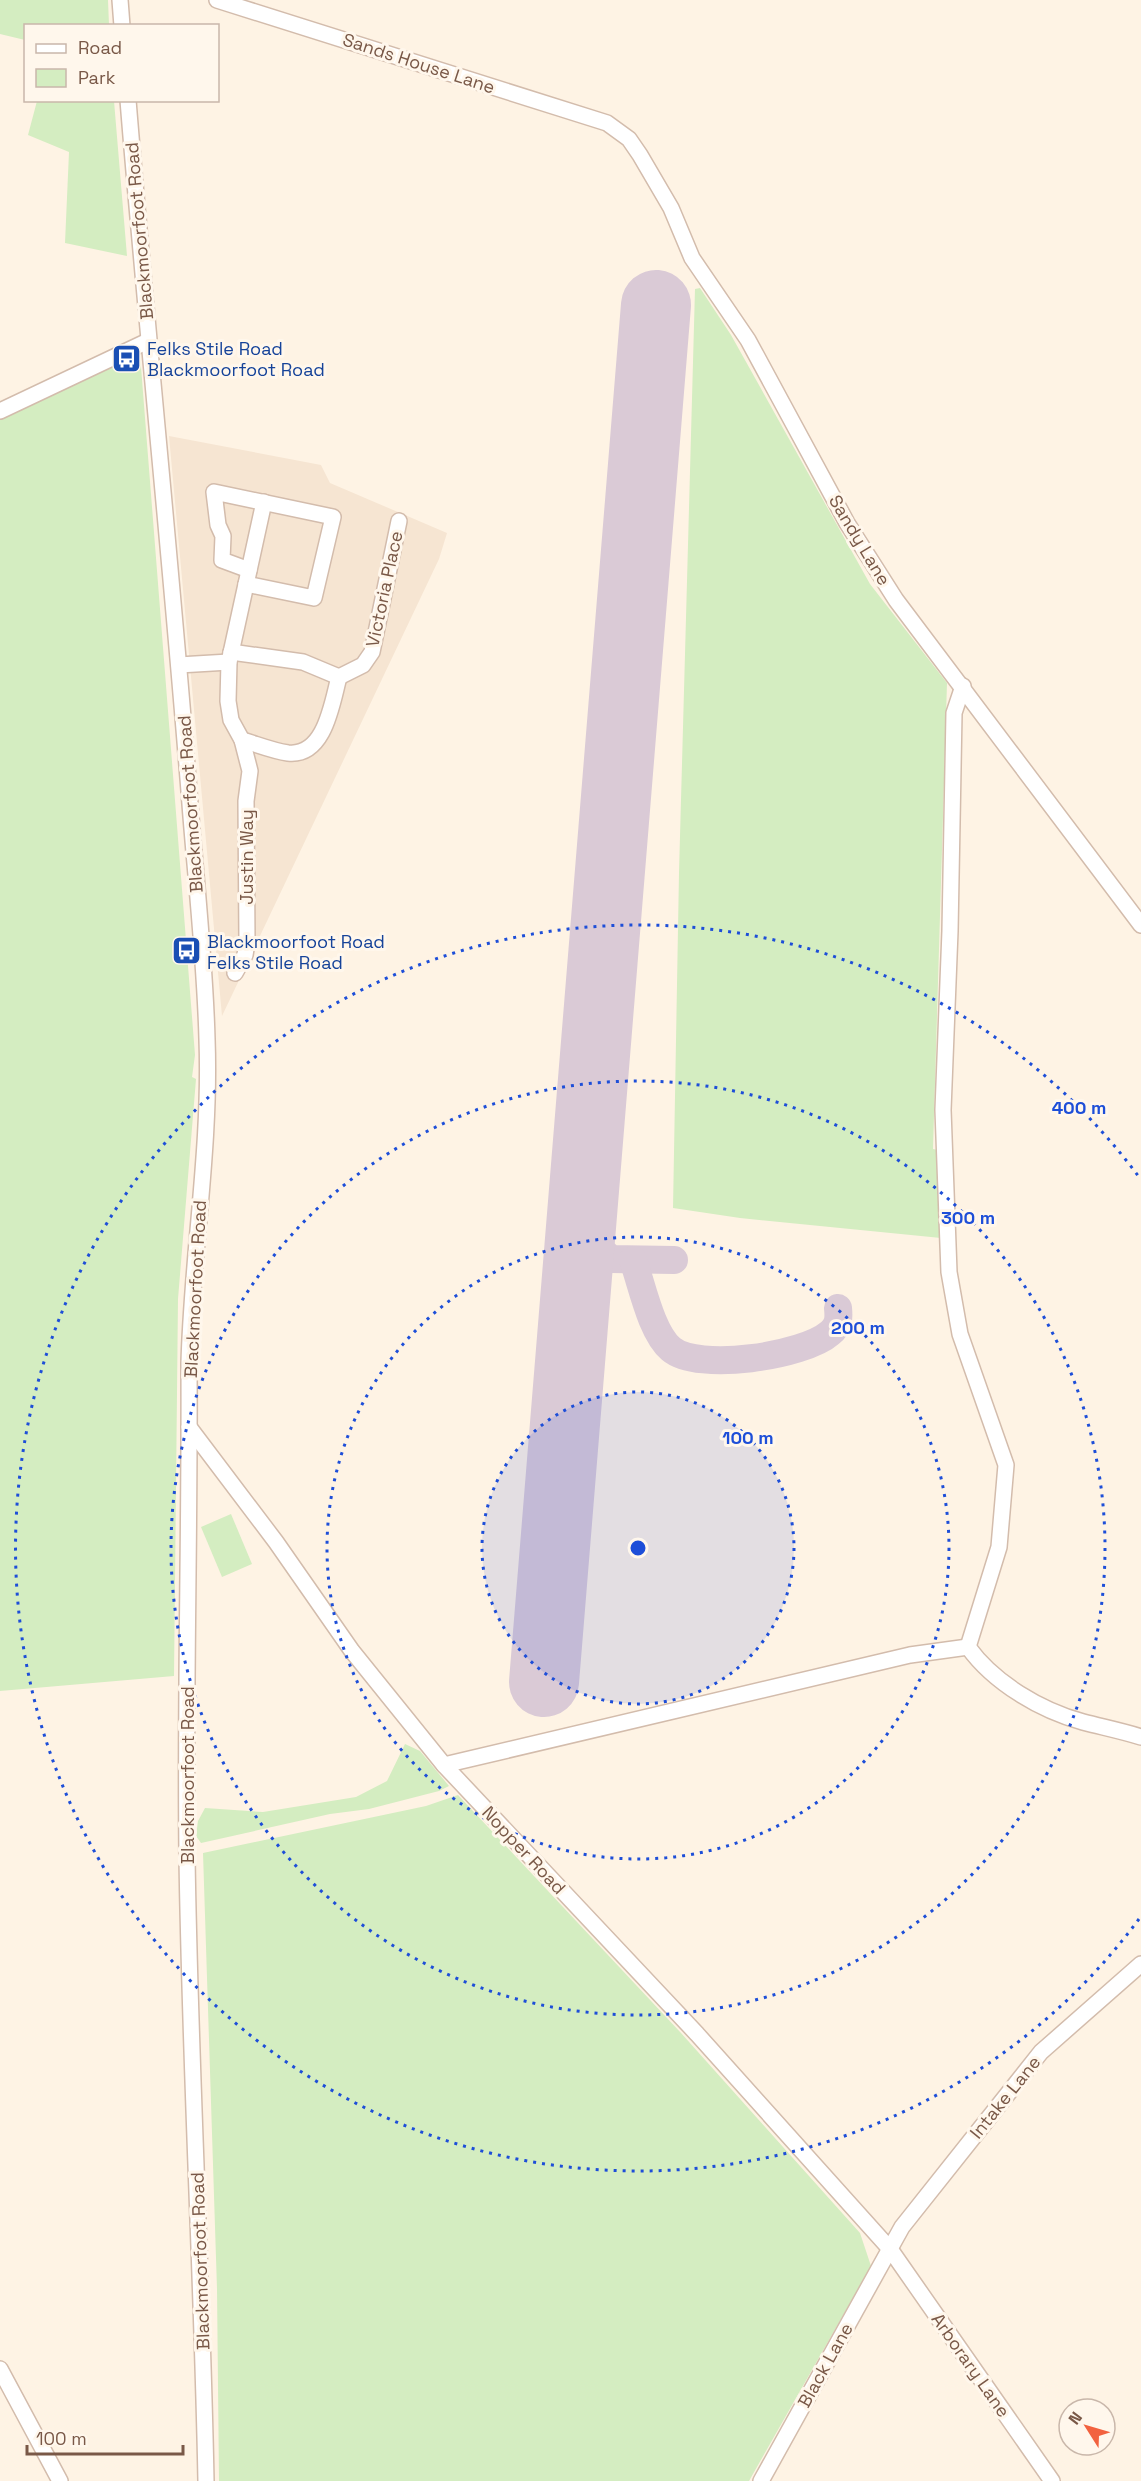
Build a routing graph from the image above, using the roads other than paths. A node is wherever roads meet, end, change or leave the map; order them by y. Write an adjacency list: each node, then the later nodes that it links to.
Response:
1 (120, 0): 3 (street)
2 (217, 0): 5 (street, Sands House Lane)
3 (122, 24)
4 (128, 102): 6 (street, Blackmoorfoot Road)
5 (618, 130): 14 (street, Sandy Lane)
6 (148, 341): 7 (street); 12 (street, Blackmoorfoot Road)
7 (0, 411)
8 (264, 502): 10 (street); 10 (street); 10 (street)
9 (399, 521): 13 (street, Victoria Place)
10 (248, 577): 11 (street)
11 (230, 657): 12 (street); 13 (street); 15 (street)
12 (179, 665): 18 (street, Blackmoorfoot Road)
13 (339, 677): 15 (street)
14 (963, 686): 16 (street, Sandy Lane); 19 (street)
15 (242, 740): 17 (street, Justin Way)
16 (1141, 925)
17 (235, 973)
18 (189, 1427): 21 (street, Nopper Road); 26 (street, Blackmoorfoot Road)
19 (968, 1647): 20 (street); 21 (street)
20 (1141, 1737)
21 (444, 1766): 23 (street, Nopper Road)
22 (1141, 1964): 23 (street, Intake Lane)
23 (890, 2249): 27 (street, Black Lane); 28 (street, Arborary Lane)
24 (0, 2369): 25 (street)
25 (60, 2481)
26 (206, 2481)
27 (761, 2481)
28 (1052, 2481)

